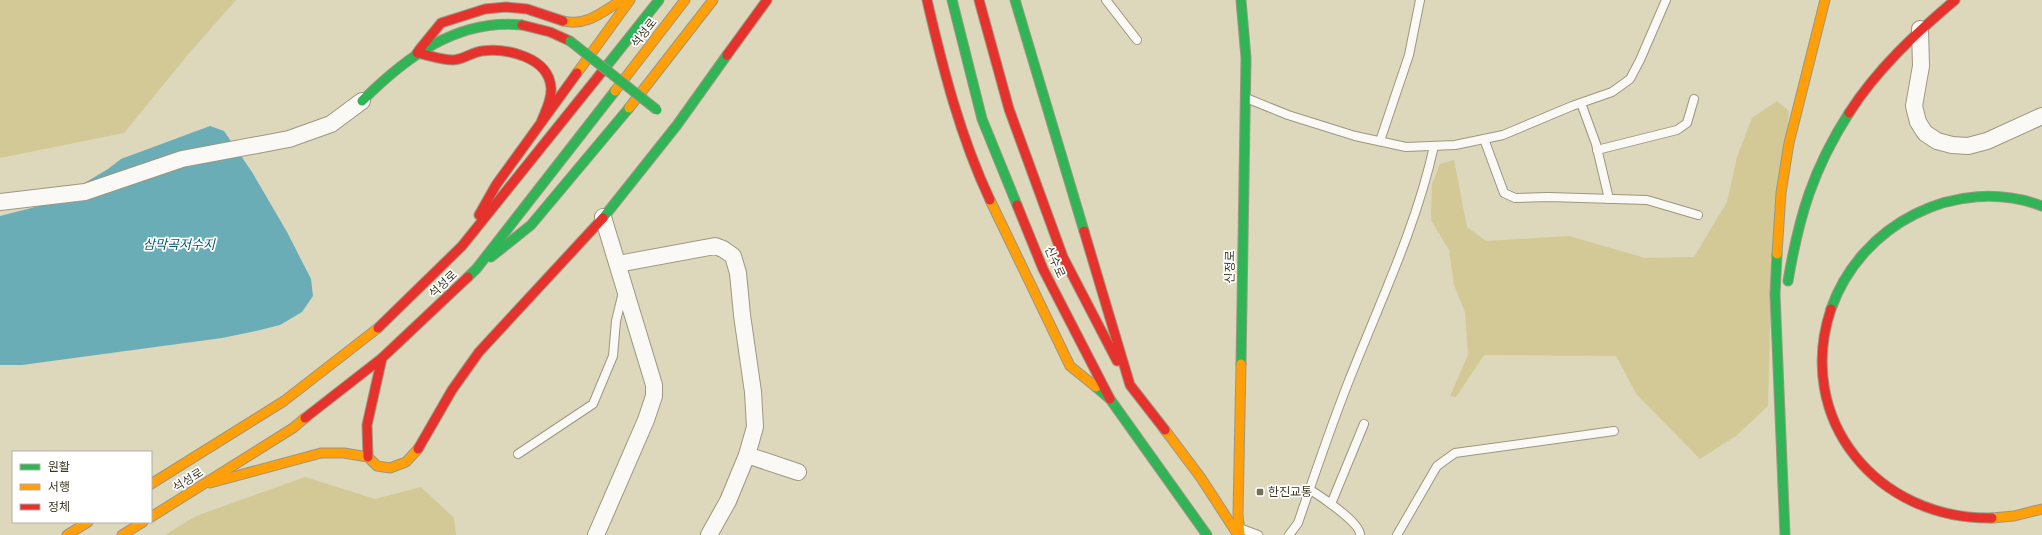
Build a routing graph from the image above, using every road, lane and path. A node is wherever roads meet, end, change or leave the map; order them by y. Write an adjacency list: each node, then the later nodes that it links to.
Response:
1 (622, 0): 19 (main road)
2 (630, 0): 25 (main road)
3 (659, 0): 36 (main road, 석성로)
4 (685, 0): 38 (main road, 석성로)
5 (713, 0): 38 (main road)
6 (767, 0): 26 (main road)
7 (927, 0): 43 (main road)
8 (952, 0): 43 (main road, 신수로)
9 (979, 0): 42 (main road, 신수로)
10 (1015, 0): 42 (main road)
11 (1106, 0): 18 (lane)
12 (1241, 0): 20 (main road, 신정로)
13 (1420, 0): 28 (lane)
14 (1666, 0): 23 (lane)
15 (1825, 0): 41 (main road)
16 (1956, 0): 17 (main road)
17 (1920, 29): 24 (street); 41 (main road)
18 (1137, 40)
19 (417, 53): 22 (main road); 25 (main road); 26 (main road, bridge)
20 (1245, 98): 28 (lane); 58 (main road, 신정로)
21 (1694, 99): 30 (lane)
22 (362, 101): 32 (street)
23 (1581, 103): 27 (lane); 30 (lane)
24 (2042, 116)
25 (541, 122): 36 (main road)
26 (677, 125): 35 (main road)
27 (1484, 139): 29 (lane); 31 (lane)
28 (1380, 141): 29 (lane)
29 (1434, 146): 52 (lane)
30 (1597, 150): 31 (lane)
31 (1609, 199): 34 (lane)
32 (0, 202)
33 (2042, 206): 54 (main road)
34 (1698, 215)
35 (603, 217): 37 (street); 48 (main road)
36 (462, 246): 50 (main road, 석성로)
37 (618, 264): 39 (street); 47 (street)
38 (477, 268): 40 (main road, 석성로)
39 (624, 287): 46 (lane); 62 (street)
40 (382, 358): 48 (main road); 51 (main road, 석성로)
41 (1779, 364): 68 (main road)
42 (1130, 385): 58 (main road, 신수로)
43 (1110, 399): 64 (main road, 신수로)
44 (1364, 424): 53 (lane)
45 (1614, 431): 67 (lane)
46 (518, 454)
47 (747, 455): 49 (street); 63 (street)
48 (368, 457): 51 (main road)
49 (798, 472)
50 (152, 483)
51 (203, 485): 55 (main road, 석성로)
52 (1309, 489): 53 (lane); 59 (lane)
53 (1331, 504): 66 (lane)
54 (2042, 509)
55 (152, 516)
56 (86, 523): 60 (main road)
57 (141, 523): 61 (main road)
58 (1239, 533): 65 (lane)
59 (1293, 533)
60 (67, 535)
61 (122, 535)
62 (596, 535)
63 (709, 535)
64 (1207, 535)
65 (1258, 535)
66 (1360, 535)
67 (1397, 535)
68 (1785, 535)

